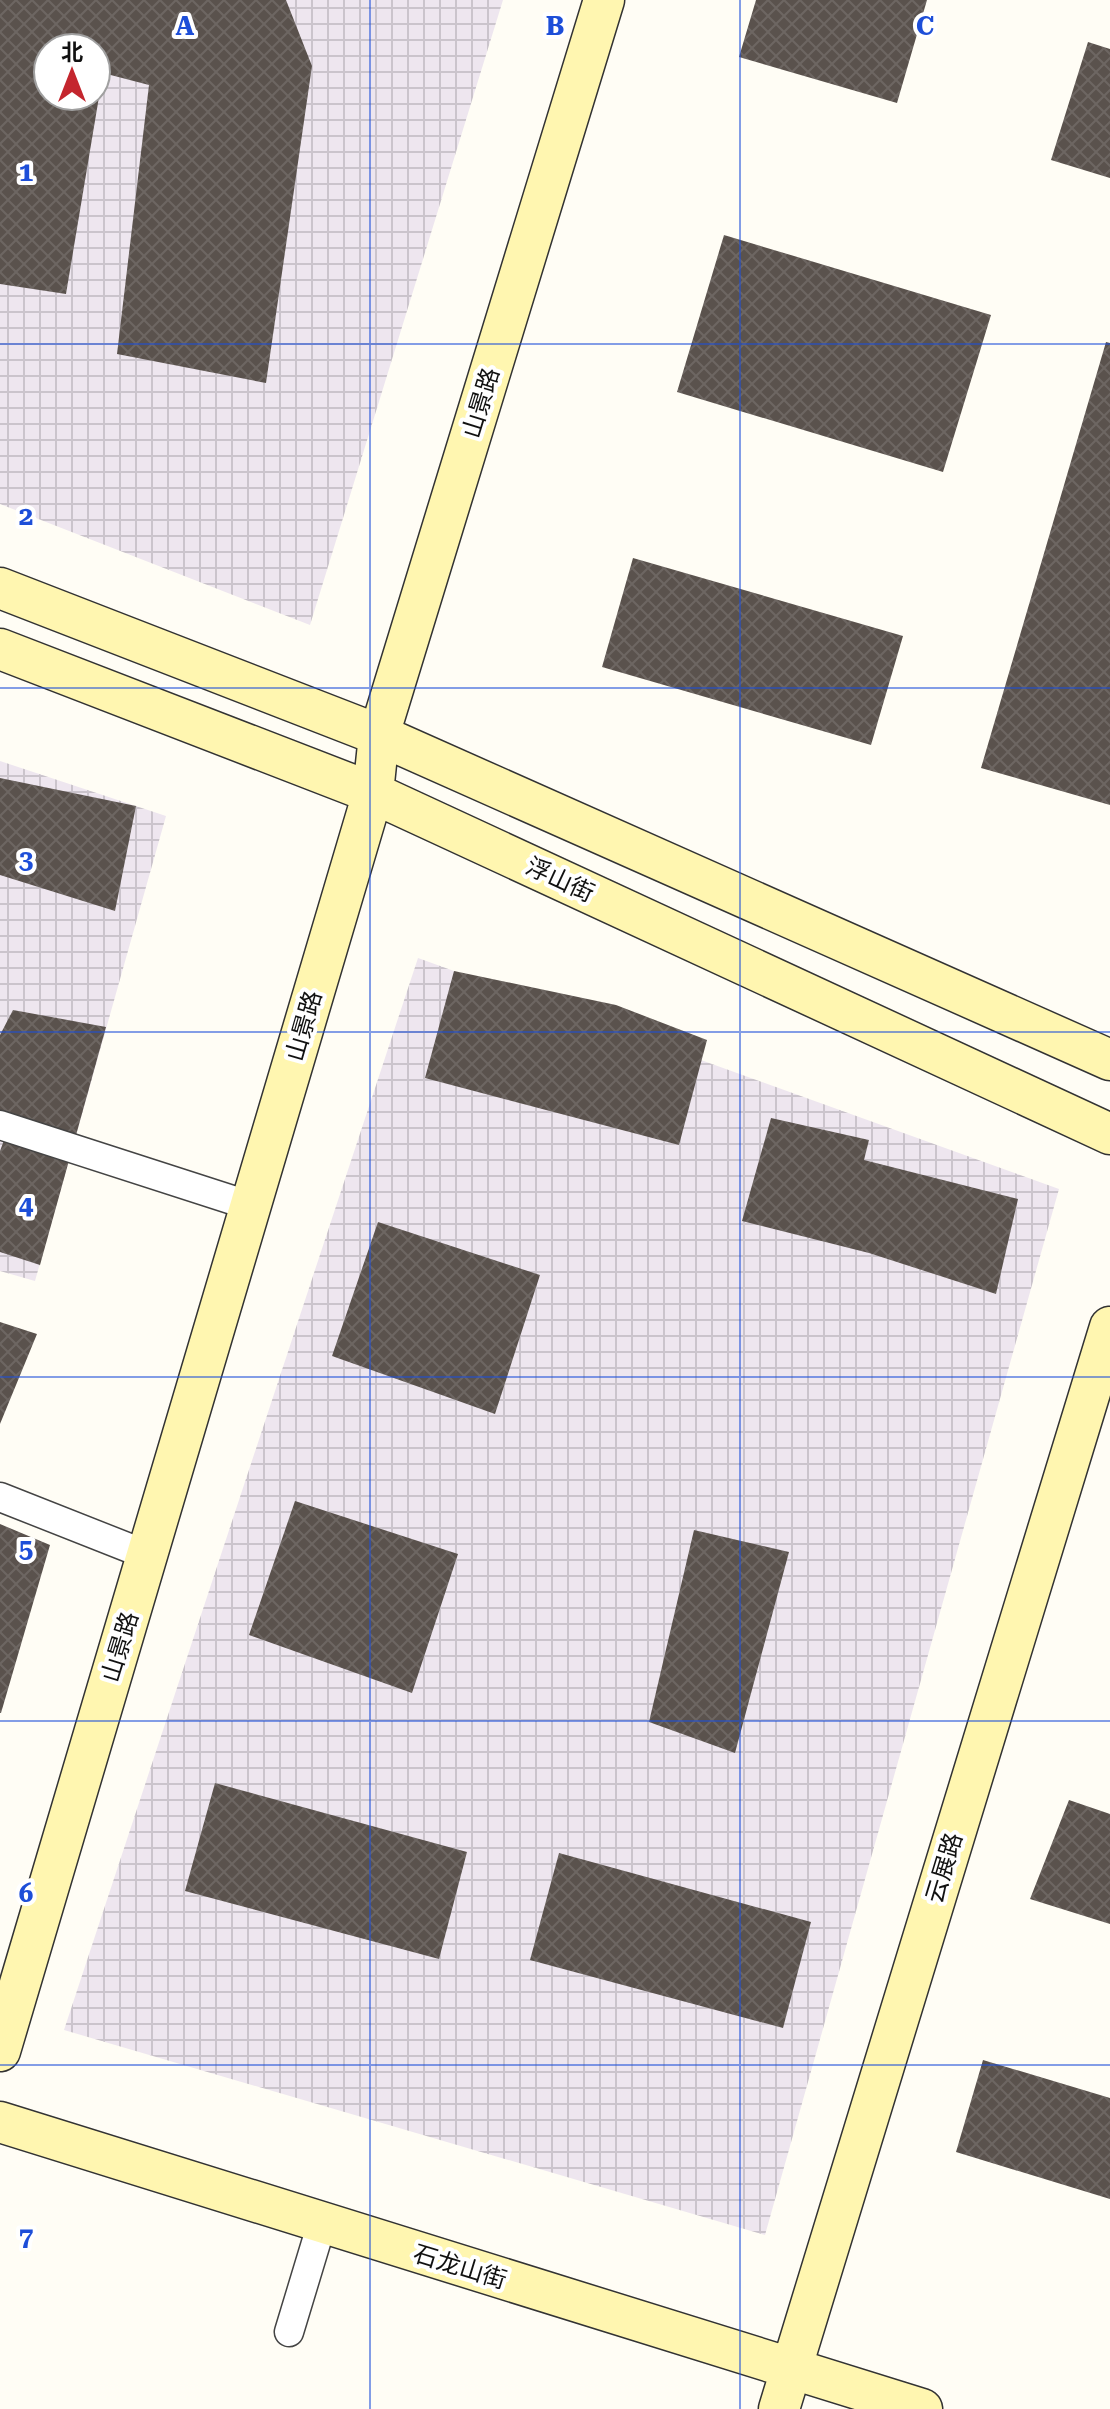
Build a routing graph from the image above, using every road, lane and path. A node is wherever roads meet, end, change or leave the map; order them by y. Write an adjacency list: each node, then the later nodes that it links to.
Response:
1 (604, 0): 4 (street, 山景路)
2 (0, 588): 4 (street)
3 (0, 649): 5 (street, 浮山街)
4 (379, 735): 5 (street, 山景路); 6 (street)
5 (373, 793): 8 (street, 浮山街); 9 (street, 山景路)
6 (1110, 1060)
7 (0, 1125): 9 (street)
8 (1110, 1134)
9 (251, 1206): 12 (street, 山景路)
10 (1110, 1327): 17 (street, 云展路)
11 (0, 1497): 12 (street)
12 (147, 1555): 13 (street, 山景路)
13 (0, 2051)
14 (0, 2122): 15 (street, 石龙山街)
15 (322, 2223): 16 (street); 17 (street, 石龙山街)
16 (289, 2332)
17 (790, 2370): 18 (street, 云展路); 19 (street, 石龙山街)
18 (779, 2409)
19 (922, 2409)

